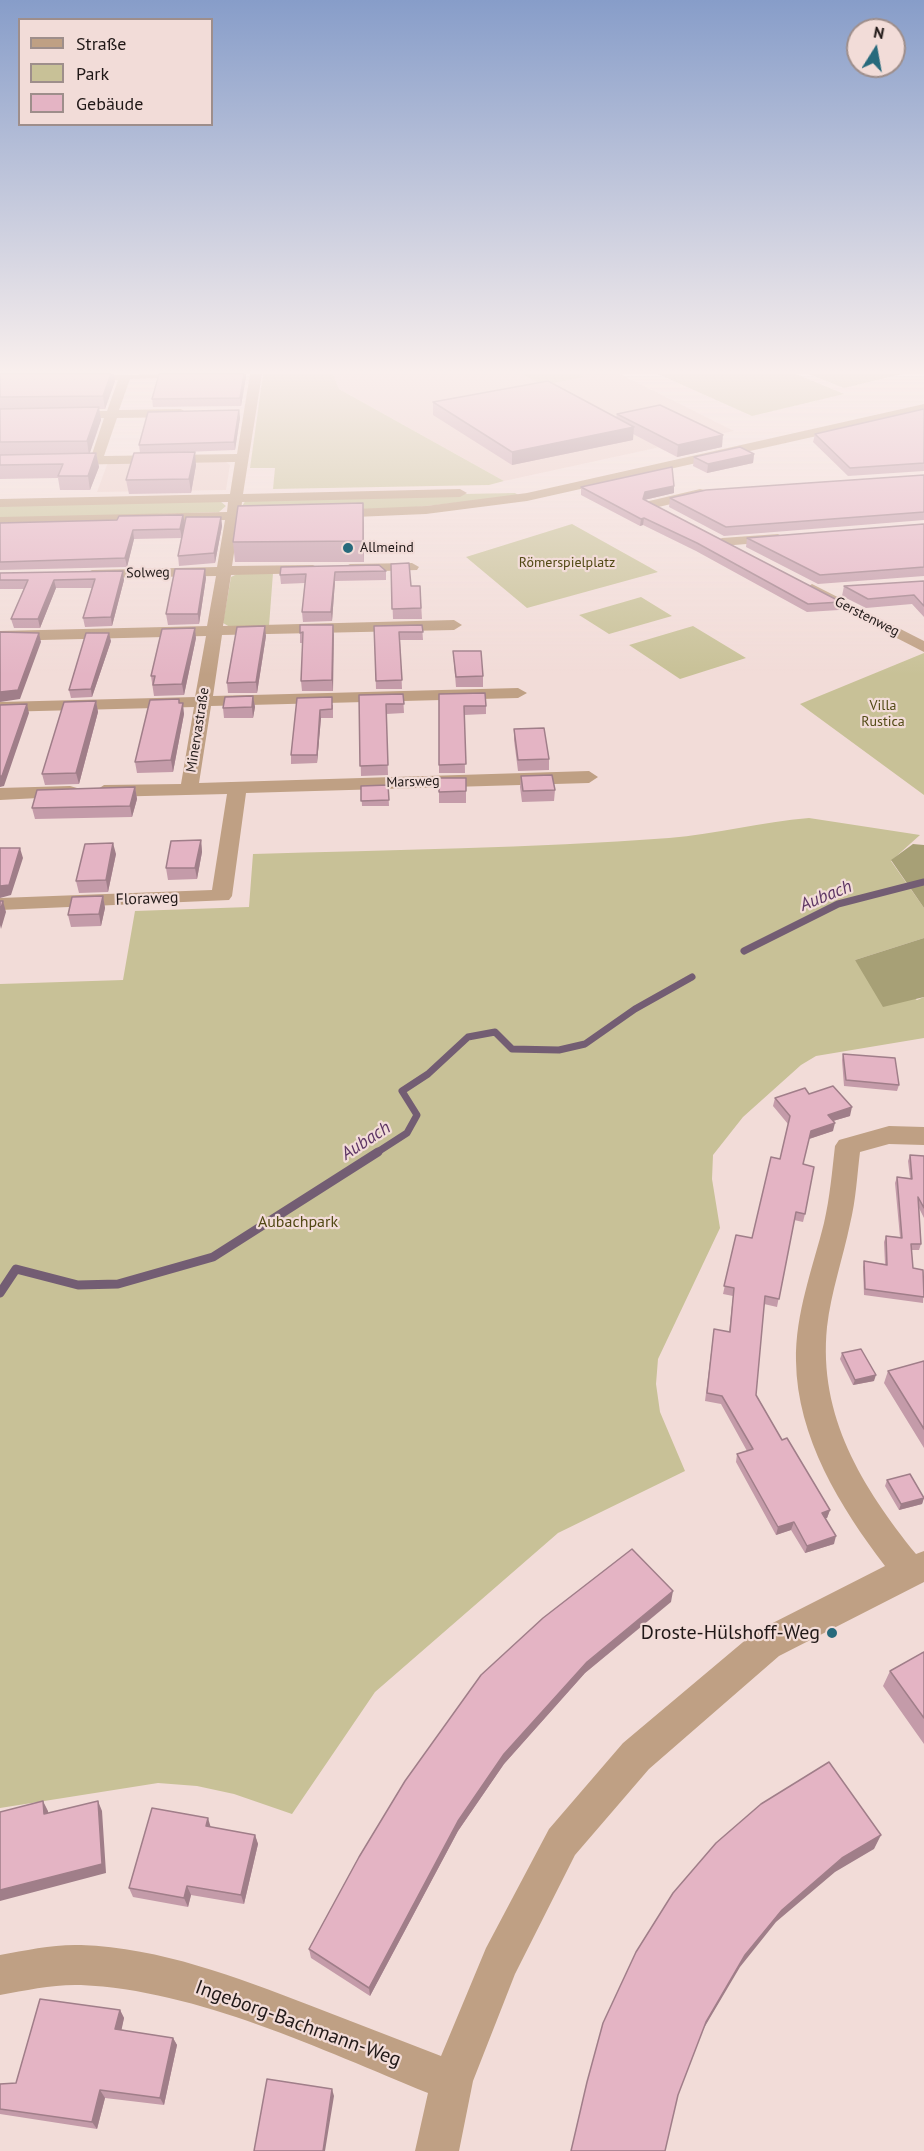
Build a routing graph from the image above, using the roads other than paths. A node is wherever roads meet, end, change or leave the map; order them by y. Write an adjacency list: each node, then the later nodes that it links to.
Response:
1 (239, 474): 5 (street, Minervastraße)
2 (628, 474): 3 (street)
3 (567, 488): 5 (street); 7 (street)
4 (717, 491): 9 (street)
5 (235, 498): 6 (street); 10 (street, Minervastraße)
6 (0, 502)
7 (311, 514)
8 (288, 515): 10 (street)
9 (670, 515)
10 (233, 516): 11 (street); 15 (street, Minervastraße)
11 (0, 521)
12 (793, 536): 13 (street)
13 (753, 558)
14 (412, 567): 15 (street, Solweg)
15 (224, 571): 16 (street, Solweg); 21 (street, Minervastraße)
16 (71, 575)
17 (795, 580): 19 (street, Gerstenweg)
18 (849, 589): 19 (street)
19 (816, 591): 23 (street, Gerstenweg)
20 (454, 625): 21 (street)
21 (214, 630): 22 (street); 25 (street, Minervastraße)
22 (0, 636)
23 (924, 647)
24 (519, 693): 25 (street)
25 (203, 701): 26 (street); 29 (street, Minervastraße)
26 (0, 706)
27 (589, 777): 28 (street, Marsweg)
28 (237, 788): 29 (street, Minervastraße); 31 (street, Floraweg)
29 (189, 789): 30 (street)
30 (0, 794)
31 (0, 904)
32 (924, 1136): 33 (street)
33 (917, 1569): 35 (street)
34 (0, 1975): 35 (street, Ingeborg-Bachmann-Weg)
35 (452, 2080): 36 (street)
36 (437, 2151)

